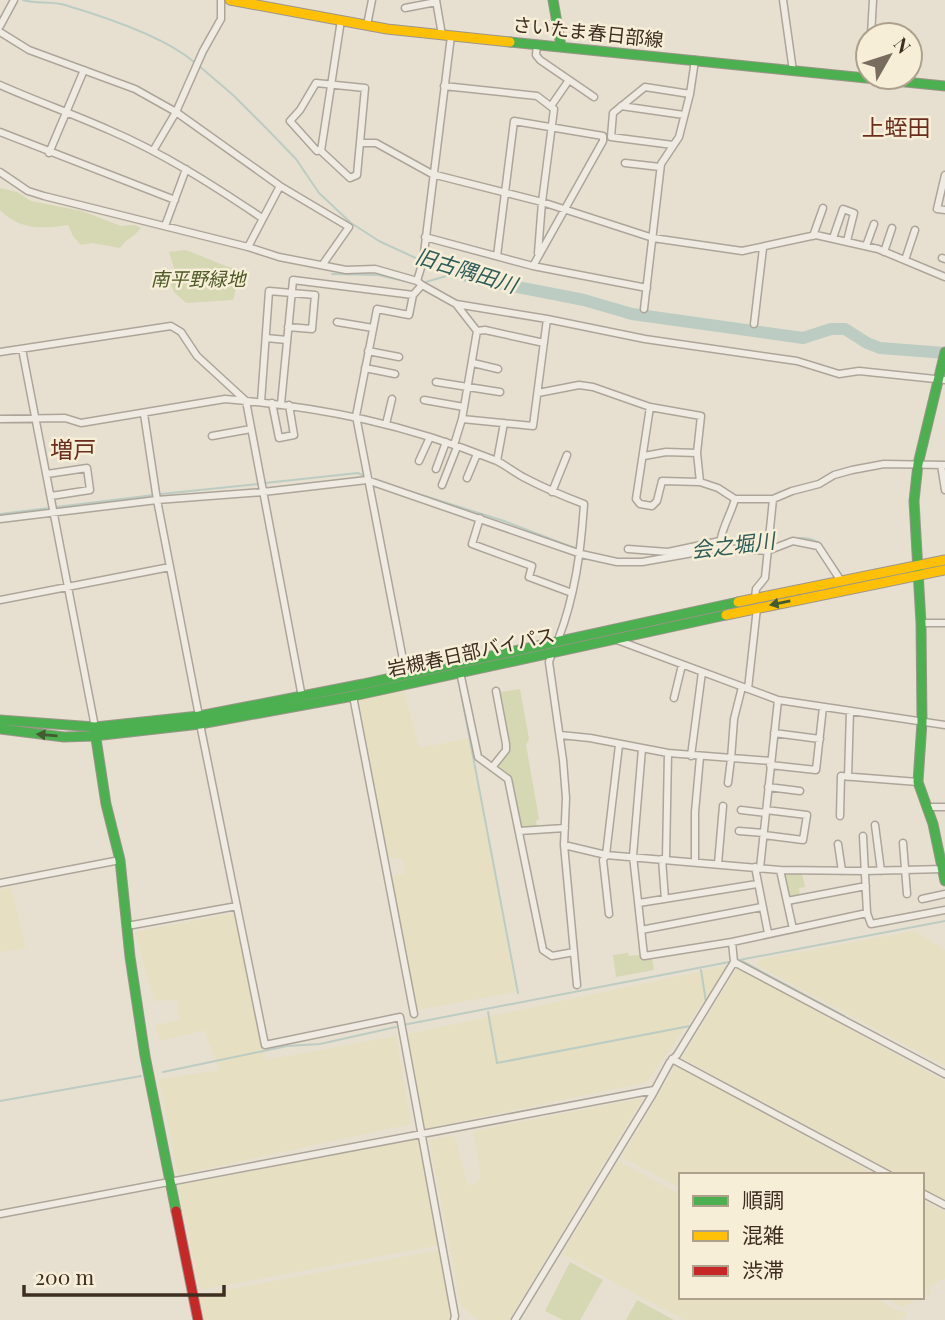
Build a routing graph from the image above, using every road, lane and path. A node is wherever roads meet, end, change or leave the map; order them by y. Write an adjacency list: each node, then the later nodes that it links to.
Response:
1 (14, 0): 13 (street)
2 (221, 0): 32 (street)
3 (230, 0): 10 (main road, さいたま春日部線)
4 (372, 0): 12 (street)
5 (553, 0): 17 (main road)
6 (783, 0): 20 (street)
7 (873, 0): 11 (street)
8 (436, 1): 9 (street); 15 (street)
9 (405, 8)
10 (341, 20): 12 (main road, さいたま春日部線); 24 (street)
11 (872, 21)
12 (367, 25): 15 (main road, さいたま春日部線)
13 (0, 26)
14 (0, 32): 19 (street)
15 (446, 36): 16 (main road, さいたま春日部線); 26 (street)
16 (537, 44): 17 (main road, さいたま春日部線); 22 (street)
17 (561, 46): 18 (main road, さいたま春日部線)
18 (695, 60): 20 (main road, さいたま春日部線); 28 (street)
19 (84, 70): 32 (street); 33 (street)
20 (793, 71): 21 (main road, さいたま春日部線)
21 (854, 73)
22 (569, 80): 29 (street); 30 (street)
23 (924, 82): 27 (main road, さいたま春日部線)
24 (331, 83): 37 (street); 39 (street); 39 (street)
25 (0, 85): 33 (street)
26 (444, 86): 30 (street); 46 (street)
27 (945, 86)
28 (690, 94): 31 (street); 34 (street)
29 (594, 97)
30 (551, 106): 35 (street)
31 (621, 106): 34 (street); 38 (street)
32 (176, 112): 40 (street); 48 (street)
33 (66, 113): 40 (street); 41 (street)
34 (684, 115): 38 (street)
35 (551, 127): 49 (street); 51 (street); 53 (street)
36 (0, 132): 41 (street)
37 (360, 143): 39 (street); 46 (street)
38 (673, 145): 43 (street)
39 (321, 149)
40 (153, 151): 44 (street)
41 (49, 153): 50 (street)
42 (625, 163): 43 (street)
43 (660, 167): 62 (street)
44 (186, 169): 50 (street); 55 (street)
45 (0, 172): 57 (street)
46 (432, 174): 49 (street); 61 (street)
47 (945, 175): 54 (street)
48 (280, 186): 55 (street); 72 (street)
49 (506, 192): 51 (street); 69 (street)
50 (175, 200): 57 (street)
51 (542, 202): 53 (street); 70 (street)
52 (823, 208): 60 (street)
53 (565, 210): 62 (street); 70 (street)
54 (945, 211)
55 (262, 218): 66 (street)
56 (874, 224): 65 (street)
57 (165, 226): 66 (street)
58 (892, 229): 68 (street)
59 (915, 230): 71 (street)
60 (813, 236): 63 (street); 67 (street)
61 (425, 237): 69 (street); 75 (street)
62 (653, 238): 67 (street); 76 (street)
63 (833, 238): 64 (street); 64 (street)
64 (846, 241): 65 (street)
65 (866, 246): 68 (street)
66 (247, 247): 72 (street)
67 (763, 248): 83 (street)
68 (884, 252): 71 (street)
69 (497, 256): 73 (street)
70 (538, 256): 73 (street)
71 (905, 260): 74 (street)
72 (323, 264): 75 (street)
73 (533, 266): 76 (street)
74 (945, 277)
75 (419, 283): 78 (street); 79 (street)
76 (647, 288): 80 (street)
77 (291, 293): 78 (street); 84 (street); 84 (street); 87 (street)
78 (413, 295): 85 (street)
79 (456, 304): 81 (street); 86 (street)
80 (644, 309)
81 (547, 319): 89 (street); 99 (street)
82 (337, 322): 85 (street)
83 (754, 324)
84 (288, 327): 88 (street)
85 (373, 328): 91 (street)
86 (477, 331): 89 (street); 95 (street)
87 (266, 338): 88 (street); 107 (street)
88 (287, 340): 109 (street)
89 (544, 343): 103 (street)
90 (22, 349): 92 (street); 106 (street); 117 (street)
91 (368, 351): 94 (street); 96 (street)
92 (0, 352)
93 (944, 355): 99 (main road)
94 (400, 357)
95 (472, 363): 97 (street); 101 (street)
96 (365, 368): 98 (street); 114 (street)
97 (498, 369)
98 (395, 374)
99 (942, 380): 131 (main road)
100 (436, 382): 101 (street)
101 (468, 387): 102 (street); 111 (street)
102 (500, 392)
103 (538, 393): 112 (street); 118 (street)
104 (392, 399): 119 (street)
105 (424, 400): 111 (street)
106 (246, 401): 107 (street); 113 (street); 120 (street)
107 (261, 402): 108 (street)
108 (272, 403): 109 (street); 110 (street)
109 (281, 404): 110 (street)
110 (289, 405): 114 (street)
111 (464, 407): 116 (street)
112 (650, 407): 125 (street); 128 (street)
113 (144, 414): 117 (street); 145 (street)
114 (356, 416): 119 (street); 136 (street)
115 (0, 419): 117 (street)
116 (462, 419): 118 (street); 124 (street)
117 (37, 420): 134 (street)
118 (504, 423): 130 (street)
119 (386, 424): 122 (street)
120 (251, 429): 121 (street); 140 (street)
121 (212, 436)
122 (430, 437): 123 (street); 129 (street)
123 (446, 443): 124 (street); 133 (street)
124 (455, 446): 126 (street); 138 (street)
125 (697, 453): 128 (street); 137 (street)
126 (477, 454): 130 (street); 135 (street)
127 (567, 455): 141 (street)
128 (644, 456): 137 (street)
129 (419, 461)
130 (497, 461): 141 (street)
131 (918, 464): 132 (street); 144 (street); 157 (main road)
132 (943, 465): 139 (street)
133 (436, 469)
134 (47, 474): 142 (street); 142 (street)
135 (467, 478)
136 (367, 480): 140 (street); 147 (street); 171 (street)
137 (700, 482): 143 (street)
138 (442, 485)
139 (945, 490)
140 (263, 492): 145 (street); 175 (street)
141 (552, 492): 152 (street)
142 (51, 496): 146 (street)
143 (735, 499): 144 (street); 149 (street)
144 (773, 499): 150 (street)
145 (157, 500): 146 (street); 155 (street)
146 (55, 512): 148 (street); 159 (street)
147 (480, 518): 152 (street); 160 (street)
148 (0, 519)
149 (720, 545): 150 (street); 153 (street)
150 (768, 547): 158 (street); 162 (street)
151 (628, 549): 153 (street)
152 (580, 554): 153 (street); 160 (street)
153 (663, 555)
154 (945, 560): 157 (main road, 岩槻春日部バイパス)
155 (170, 567): 159 (street); 181 (street)
156 (945, 570): 157 (main road, 岩槻春日部バイパス)
157 (919, 571): 158 (main road, 岩槻春日部バイパス); 162 (main road, 岩槻春日部バイパス, one-way to 162); 163 (main road)
158 (841, 582): 162 (main road, 岩槻春日部バイパス)
159 (68, 586): 161 (street); 185 (street)
160 (572, 593): 166 (street)
161 (0, 600)
162 (756, 603): 165 (main road, 岩槻春日部バイパス); 166 (main road, 岩槻春日部バイパス); 172 (street)
163 (921, 623): 164 (street); 182 (main road)
164 (945, 623)
165 (613, 639): 167 (main road, 岩槻春日部バイパス); 168 (street)
166 (557, 642): 167 (street); 171 (main road, 岩槻春日部バイパス)
167 (552, 652): 169 (main road, 岩槻春日部バイパス); 187 (street)
168 (682, 665): 170 (street); 176 (street)
169 (460, 672): 174 (main road, 岩槻春日部バイパス); 210 (street)
170 (702, 672): 172 (street); 192 (street)
171 (406, 675): 175 (main road, 岩槻春日部バイパス)
172 (745, 688): 177 (street); 194 (street)
173 (496, 691): 196 (street)
174 (354, 696): 181 (main road, 岩槻春日部バイパス); 253 (street)
175 (302, 697): 181 (main road, 岩槻春日部バイパス)
176 (674, 698)
177 (778, 700): 178 (street); 186 (street)
178 (823, 707): 179 (street); 188 (street)
179 (850, 711): 182 (street); 197 (street)
180 (0, 720): 185 (main road, 岩槻春日部バイパス)
181 (200, 720): 185 (main road, 岩槻春日部バイパス); 240 (street)
182 (922, 722): 183 (street); 198 (main road)
183 (945, 725)
184 (0, 729): 185 (main road, 岩槻春日部バイパス, one-way to 184)
185 (95, 732): 220 (main road)
186 (774, 733): 188 (street); 195 (street)
187 (560, 735): 189 (street); 209 (street)
188 (820, 738): 195 (street)
189 (620, 745): 190 (street); 217 (street)
190 (642, 749): 191 (street); 218 (street)
191 (668, 753): 192 (street); 219 (street)
192 (691, 756): 193 (street)
193 (699, 757): 194 (street); 221 (street)
194 (731, 759): 195 (street); 199 (street)
195 (771, 763): 200 (street)
196 (495, 765)
197 (848, 777): 198 (street); 207 (street)
198 (918, 782): 203 (main road)
199 (728, 783)
200 (768, 787): 201 (street); 206 (street)
201 (800, 791)
202 (723, 806): 223 (street)
203 (927, 807): 204 (street); 222 (main road)
204 (945, 807)
205 (741, 810): 206 (street)
206 (766, 811): 212 (street); 212 (street)
207 (840, 816)
208 (875, 824): 229 (street)
209 (565, 828): 210 (street); 216 (street)
210 (519, 831): 250 (street)
211 (739, 831): 212 (street)
212 (764, 834): 224 (street)
213 (863, 836): 228 (street)
214 (903, 843): 226 (street)
215 (838, 844): 227 (street)
216 (564, 845): 217 (street); 250 (street)
217 (606, 855): 218 (street); 244 (street)
218 (633, 856): 219 (street); 239 (street)
219 (664, 859): 221 (street); 236 (street)
220 (120, 860): 231 (street); 245 (main road)
221 (695, 862): 223 (street)
222 (943, 862): 226 (street); 230 (main road)
223 (718, 864): 224 (street)
224 (757, 868): 225 (street); 232 (street)
225 (780, 870): 227 (street); 238 (street)
226 (904, 870): 229 (street); 234 (street)
227 (842, 871): 228 (street)
228 (865, 871): 229 (street); 233 (street)
229 (881, 871)
230 (945, 881)
231 (0, 883)
232 (757, 884): 236 (street); 241 (street)
233 (866, 886): 238 (street); 243 (street)
234 (907, 894)
235 (945, 894): 237 (street)
236 (666, 899): 239 (street)
237 (922, 899)
238 (787, 901): 246 (street)
239 (639, 903): 247 (street)
240 (237, 906): 245 (street); 257 (street)
241 (762, 906): 247 (street); 248 (street)
242 (945, 910): 243 (street)
243 (867, 913): 246 (street)
244 (609, 914)
245 (127, 926): 259 (main road)
246 (793, 929): 248 (street)
247 (641, 930): 249 (street)
248 (768, 933): 249 (street)
249 (732, 942): 251 (street)
250 (574, 952): 252 (street)
251 (734, 962): 254 (street); 255 (street)
252 (577, 985)
253 (414, 1014)
254 (673, 1059): 256 (street); 258 (street)
255 (945, 1074)
256 (654, 1090): 257 (street); 265 (street)
257 (421, 1134): 259 (street); 264 (street)
258 (885, 1173)
259 (170, 1182): 262 (street); 263 (main road)
260 (924, 1194): 261 (street)
261 (945, 1205)
262 (0, 1214)
263 (198, 1320)
264 (454, 1320)
265 (515, 1320)

